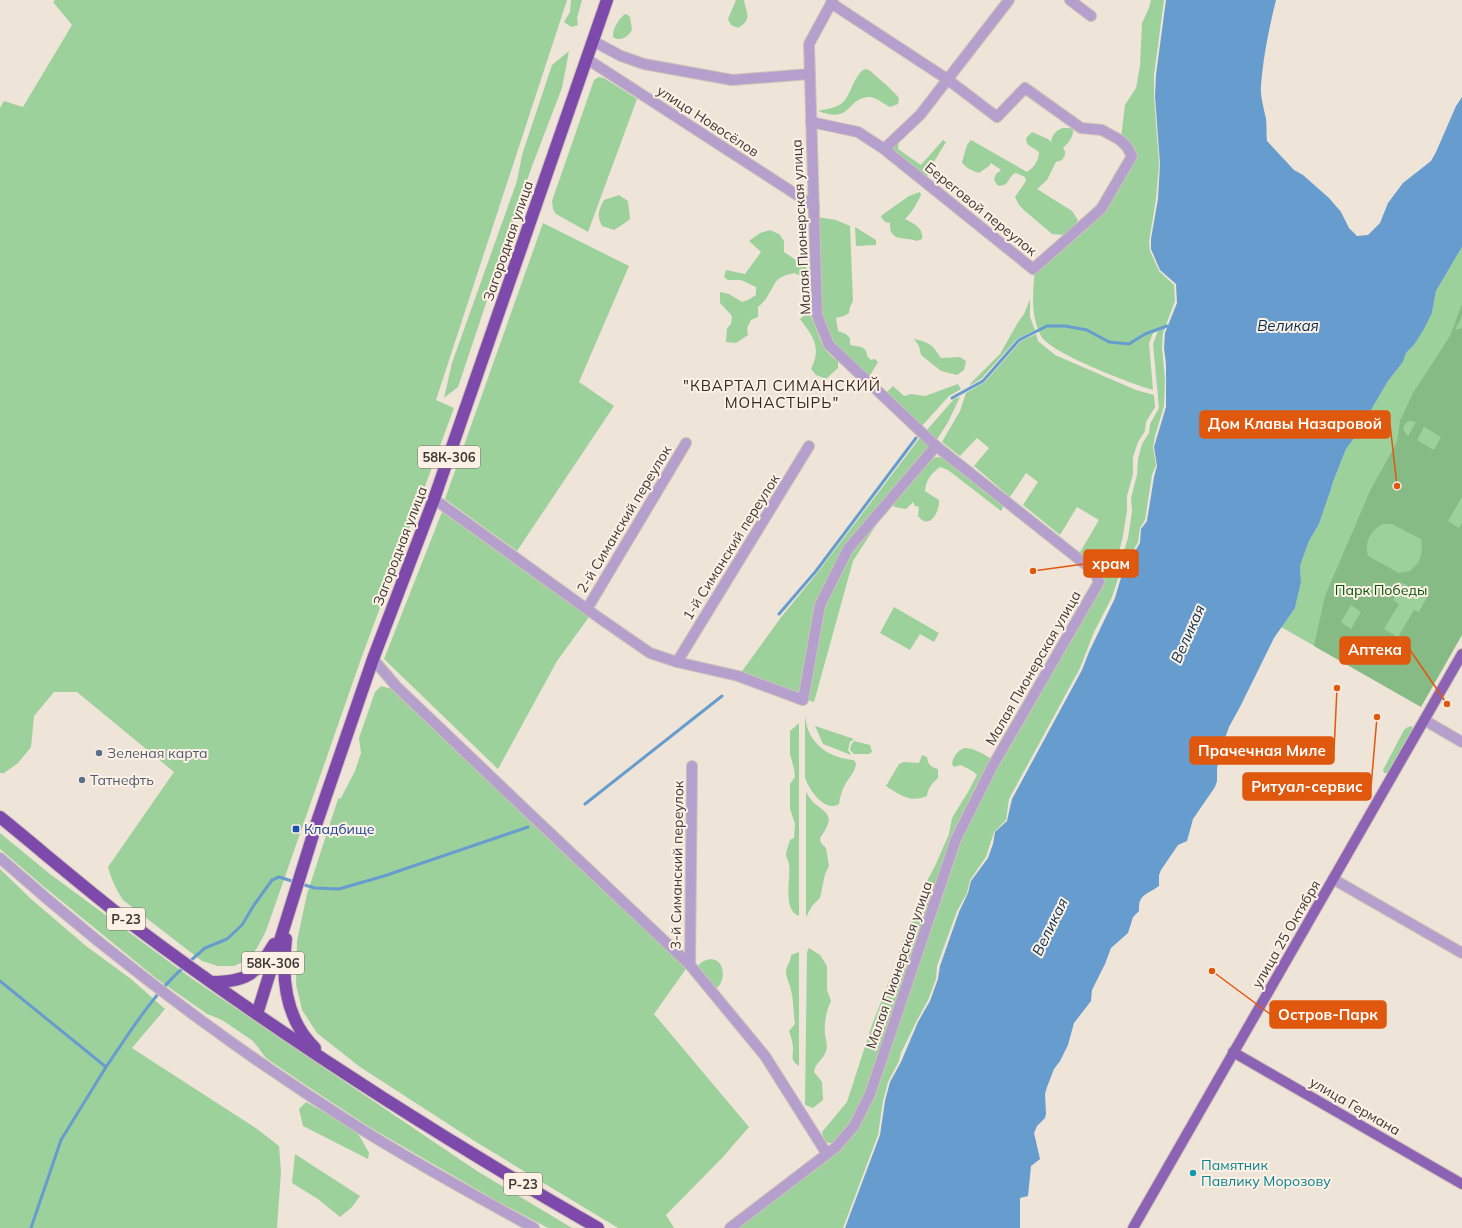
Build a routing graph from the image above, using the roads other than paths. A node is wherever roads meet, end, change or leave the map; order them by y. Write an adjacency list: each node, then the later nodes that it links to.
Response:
1 (607, 0): 6 (highway, Загородная улица / 58К-306)
2 (1009, 0): 9 (street)
3 (1070, 0): 5 (street)
4 (832, 1): 8 (street, Малая Пионерская улица); 9 (street)
5 (1091, 16)
6 (593, 41): 7 (highway, Загородная улица / 58К-306); 8 (street)
7 (587, 59): 12 (street, улица Новосёлов); 16 (highway, Загородная улица / 58К-306)
8 (810, 74): 10 (street, Малая Пионерская улица)
9 (947, 79): 11 (street); 11 (street, Береговой переулок)
10 (811, 122): 11 (street, Береговой переулок); 12 (street, Малая Пионерская улица)
11 (884, 149)
12 (814, 206): 15 (street, Малая Пионерская улица)
13 (686, 443): 17 (street, 2-й Симанский переулок)
14 (809, 446): 20 (street, 1-й Симанский переулок)
15 (936, 446): 20 (street); 34 (street, Малая Пионерская улица)
16 (434, 499): 17 (street); 19 (highway, Загородная улица / 58К-306)
17 (587, 609): 20 (street)
18 (1462, 654): 21 (main road, улица 25 Октября)
19 (373, 659): 27 (highway, Загородная улица / 58К-306); 29 (street)
20 (677, 662)
21 (1424, 720): 22 (street); 26 (main road, улица 25 Октября)
22 (1462, 742)
23 (692, 766): 29 (street, 3-й Симанский переулок)
24 (0, 817): 30 (highway, Р-23)
25 (0, 858): 36 (street)
26 (1333, 879): 28 (street); 32 (main road, улица 25 Октября)
27 (289, 912): 30 (highway); 31 (highway, Загородная улица / 58К-306); 33 (highway)
28 (1462, 953)
29 (690, 965): 34 (street)
30 (212, 982): 31 (highway, Р-23)
31 (257, 1014): 33 (highway, Р-23)
32 (1233, 1052): 35 (main road, улица Германа); 39 (main road, улица 25 Октября)
33 (331, 1064): 37 (highway, Р-23)
34 (827, 1154): 38 (street, Малая Пионерская улица)
35 (1462, 1184)
36 (534, 1228)
37 (598, 1228)
38 (730, 1228)
39 (1133, 1228)

